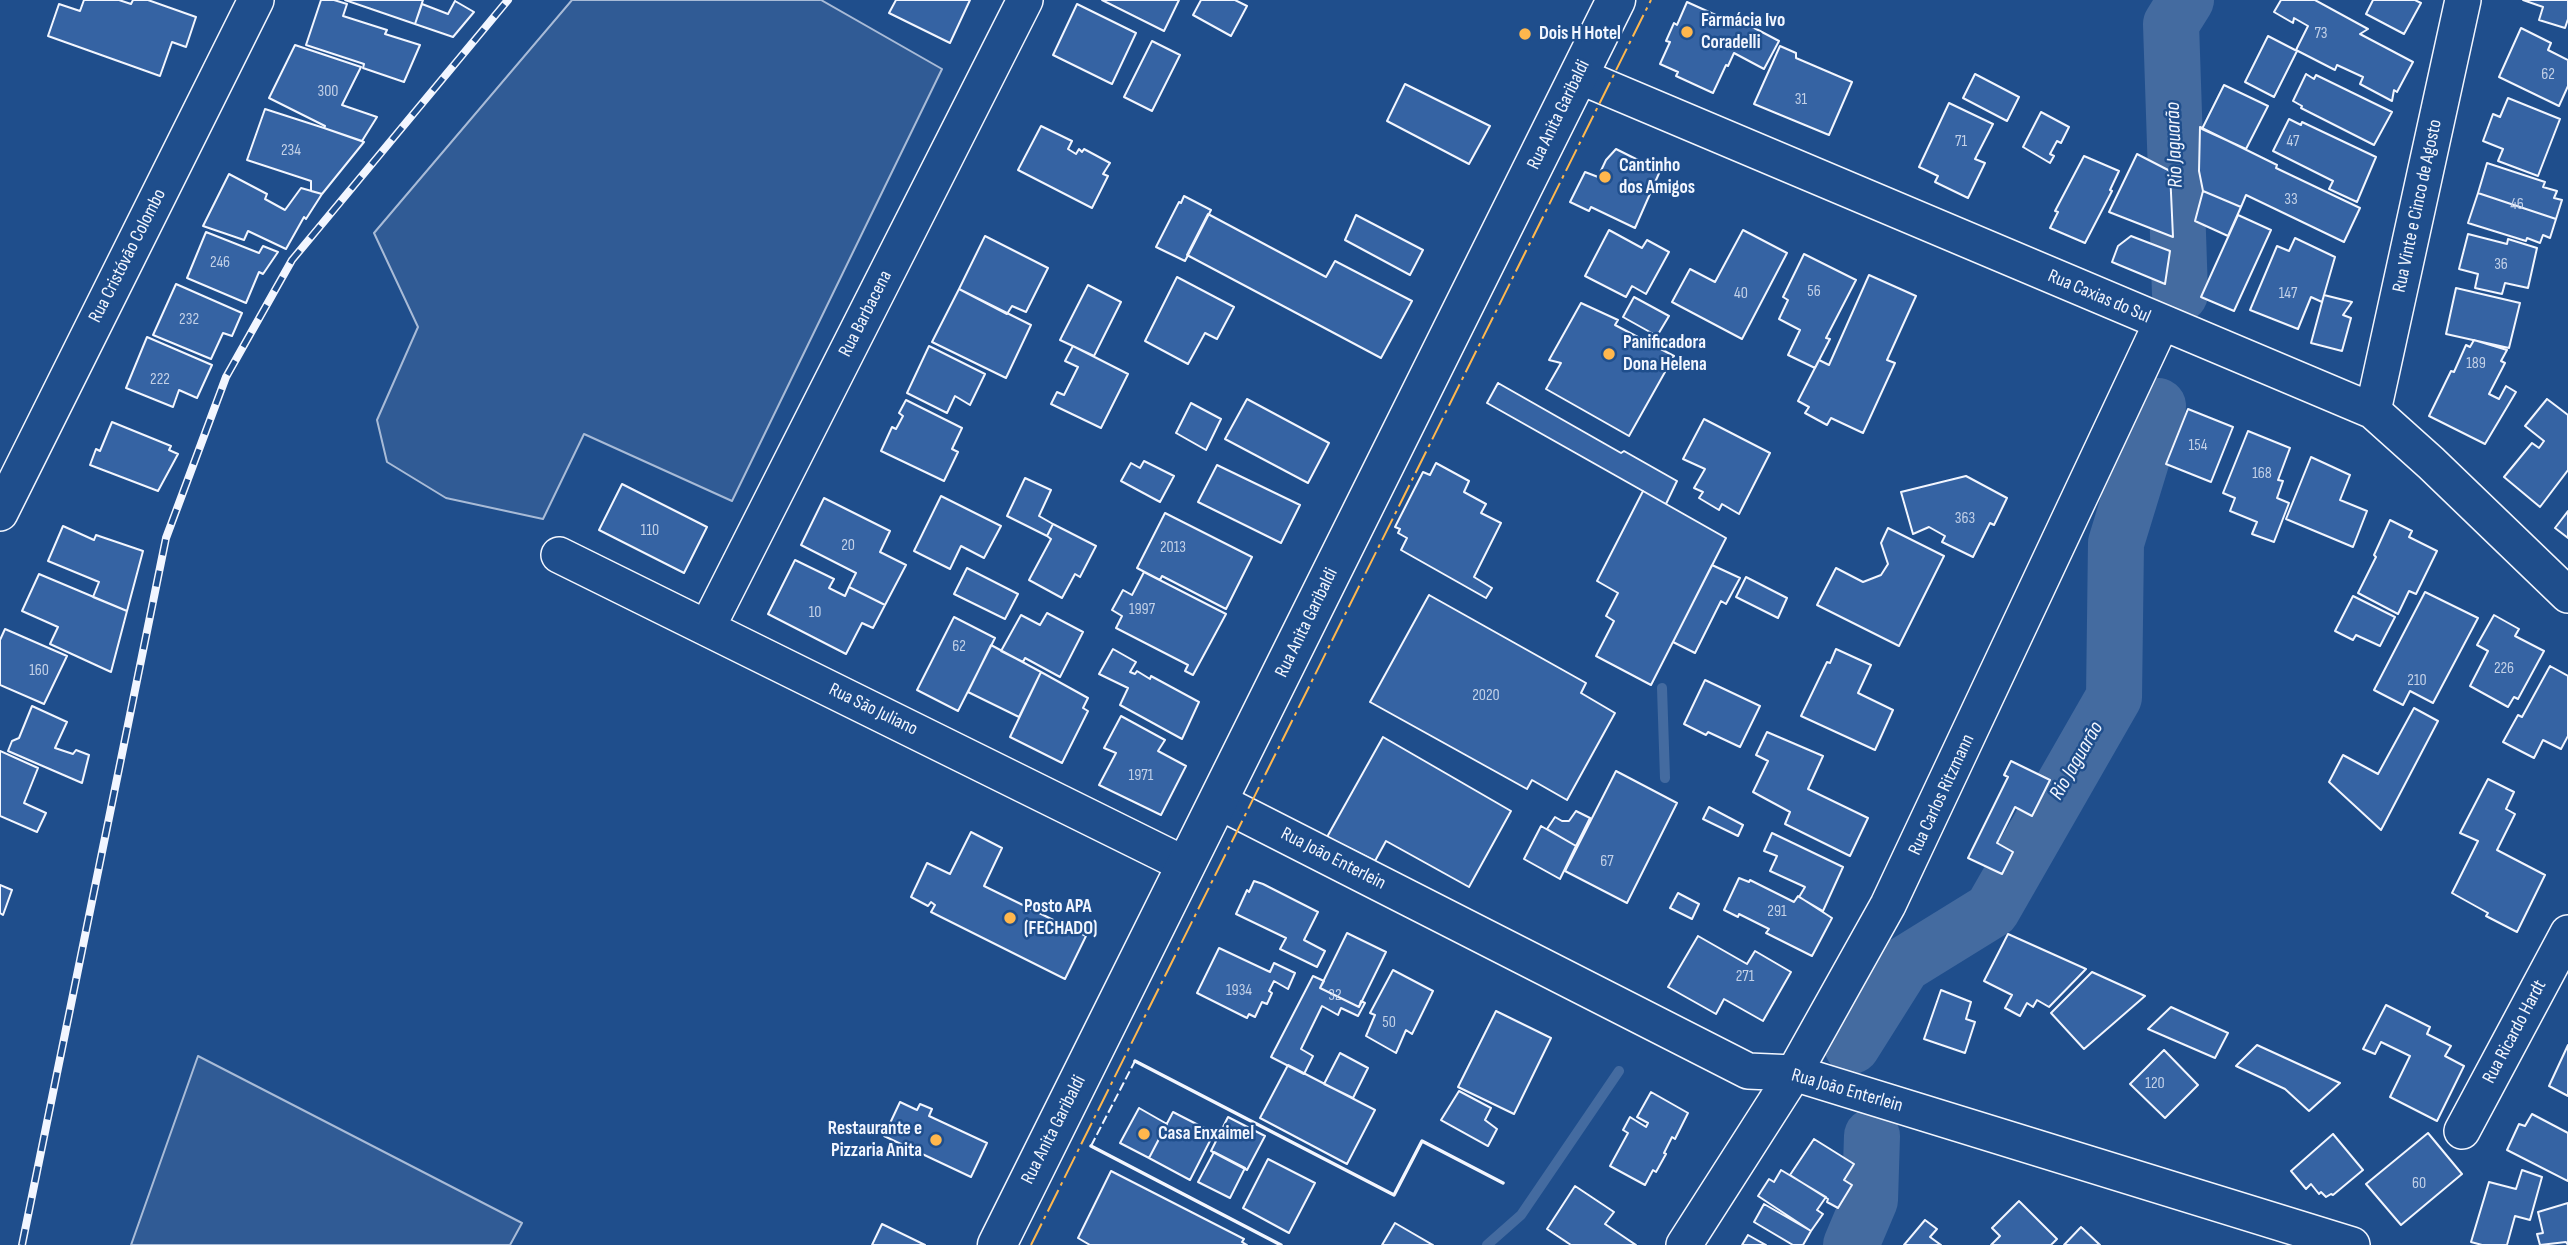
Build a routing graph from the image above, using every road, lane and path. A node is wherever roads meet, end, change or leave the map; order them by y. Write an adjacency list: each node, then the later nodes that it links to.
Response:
1 (256, 0): 8 (street, Rua Cristóvão Colombo)
2 (1025, 0): 11 (street, Rua Barbacena)
3 (1616, 0): 5 (main road, Rua Anita Garibaldi)
4 (2463, 0): 7 (street, Rua Vinte e Cinco de Agosto)
5 (1579, 76): 6 (street, Rua Caxias do Sul); 12 (main road, Rua Anita Garibaldi)
6 (2161, 324): 7 (street, Rua Caxias do Sul); 15 (street, Rua Carlos Ritzmann)
7 (2373, 411): 10 (street, Rua Caxias do Sul)
8 (0, 513)
9 (559, 555): 11 (street, Rua São Juliano)
10 (2568, 595)
11 (707, 628): 13 (street, Rua São Juliano)
12 (1218, 801): 13 (main road, Rua Anita Garibaldi); 15 (street, Rua João Enterlein)
13 (1186, 865): 17 (main road, Rua Anita Garibaldi)
14 (2568, 933): 16 (street, Rua Ricardo Hardt)
15 (1794, 1073): 18 (street, Rua Carlos Ritzmann); 19 (street, Rua João Enterlein)
16 (2462, 1132)
17 (997, 1245)
18 (1684, 1245)
19 (2352, 1245)

